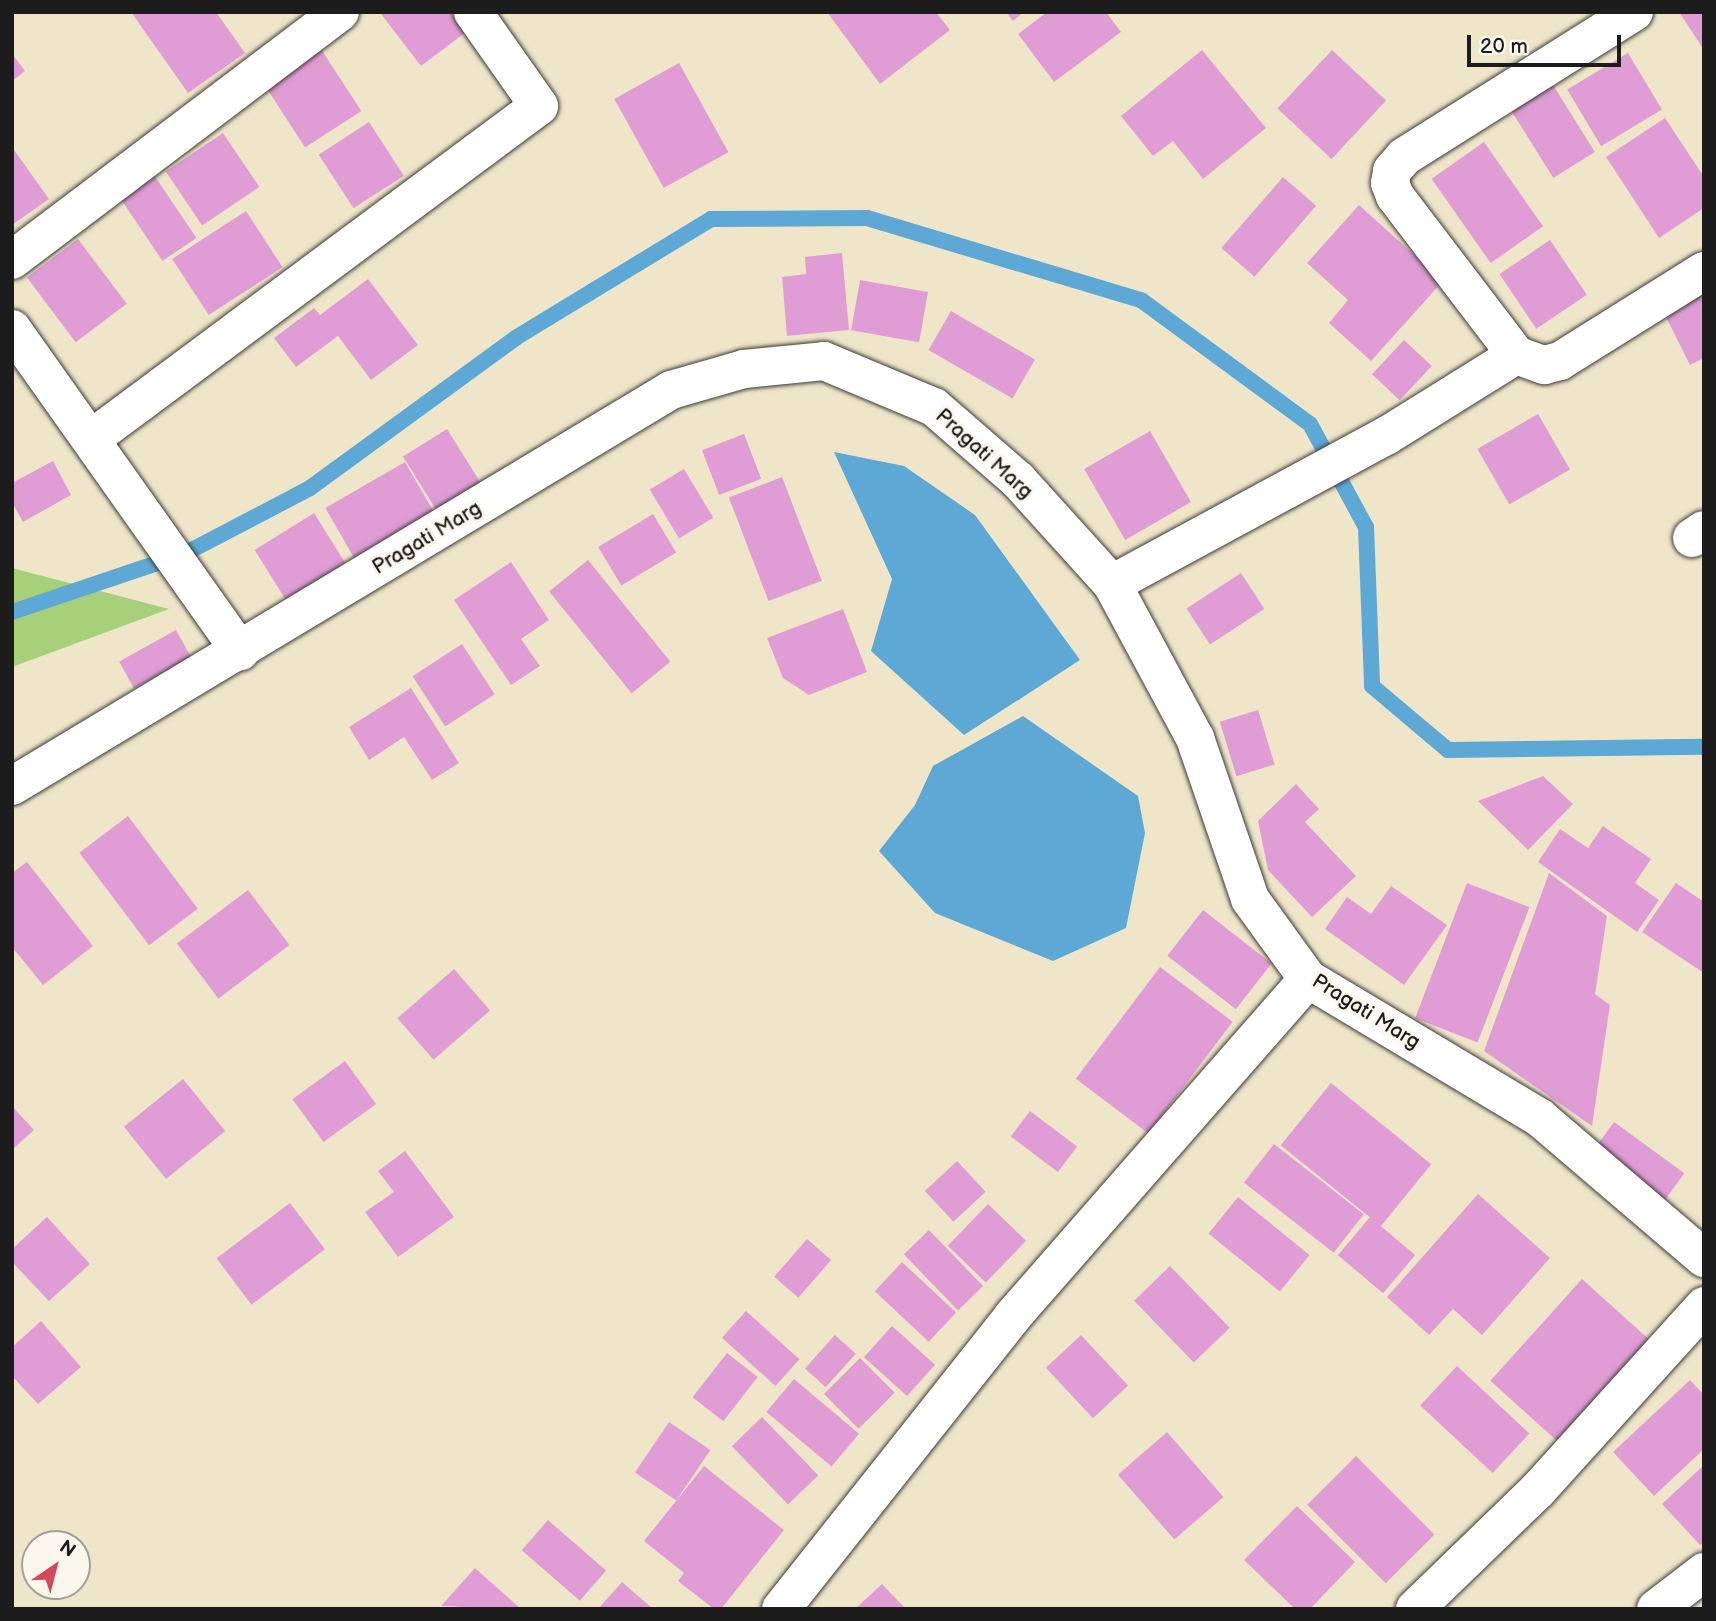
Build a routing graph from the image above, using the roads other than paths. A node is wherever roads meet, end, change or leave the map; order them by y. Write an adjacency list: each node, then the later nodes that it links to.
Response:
1 (340, 12): 4 (street)
2 (473, 12): 8 (street)
3 (1634, 12): 7 (street)
4 (12, 260)
5 (1704, 271): 7 (street)
6 (12, 329): 8 (street)
7 (1517, 355): 9 (street)
8 (90, 439): 10 (street)
9 (1112, 584): 10 (street, Pragati Marg); 12 (street, Pragati Marg)
10 (240, 651): 11 (street, Pragati Marg)
11 (12, 786)
12 (1308, 979): 13 (street, Pragati Marg); 16 (street)
13 (1704, 1258)
14 (1704, 1306): 17 (street)
15 (1704, 1572): 18 (street)
16 (781, 1609)
17 (1415, 1609)
18 (1656, 1609)

